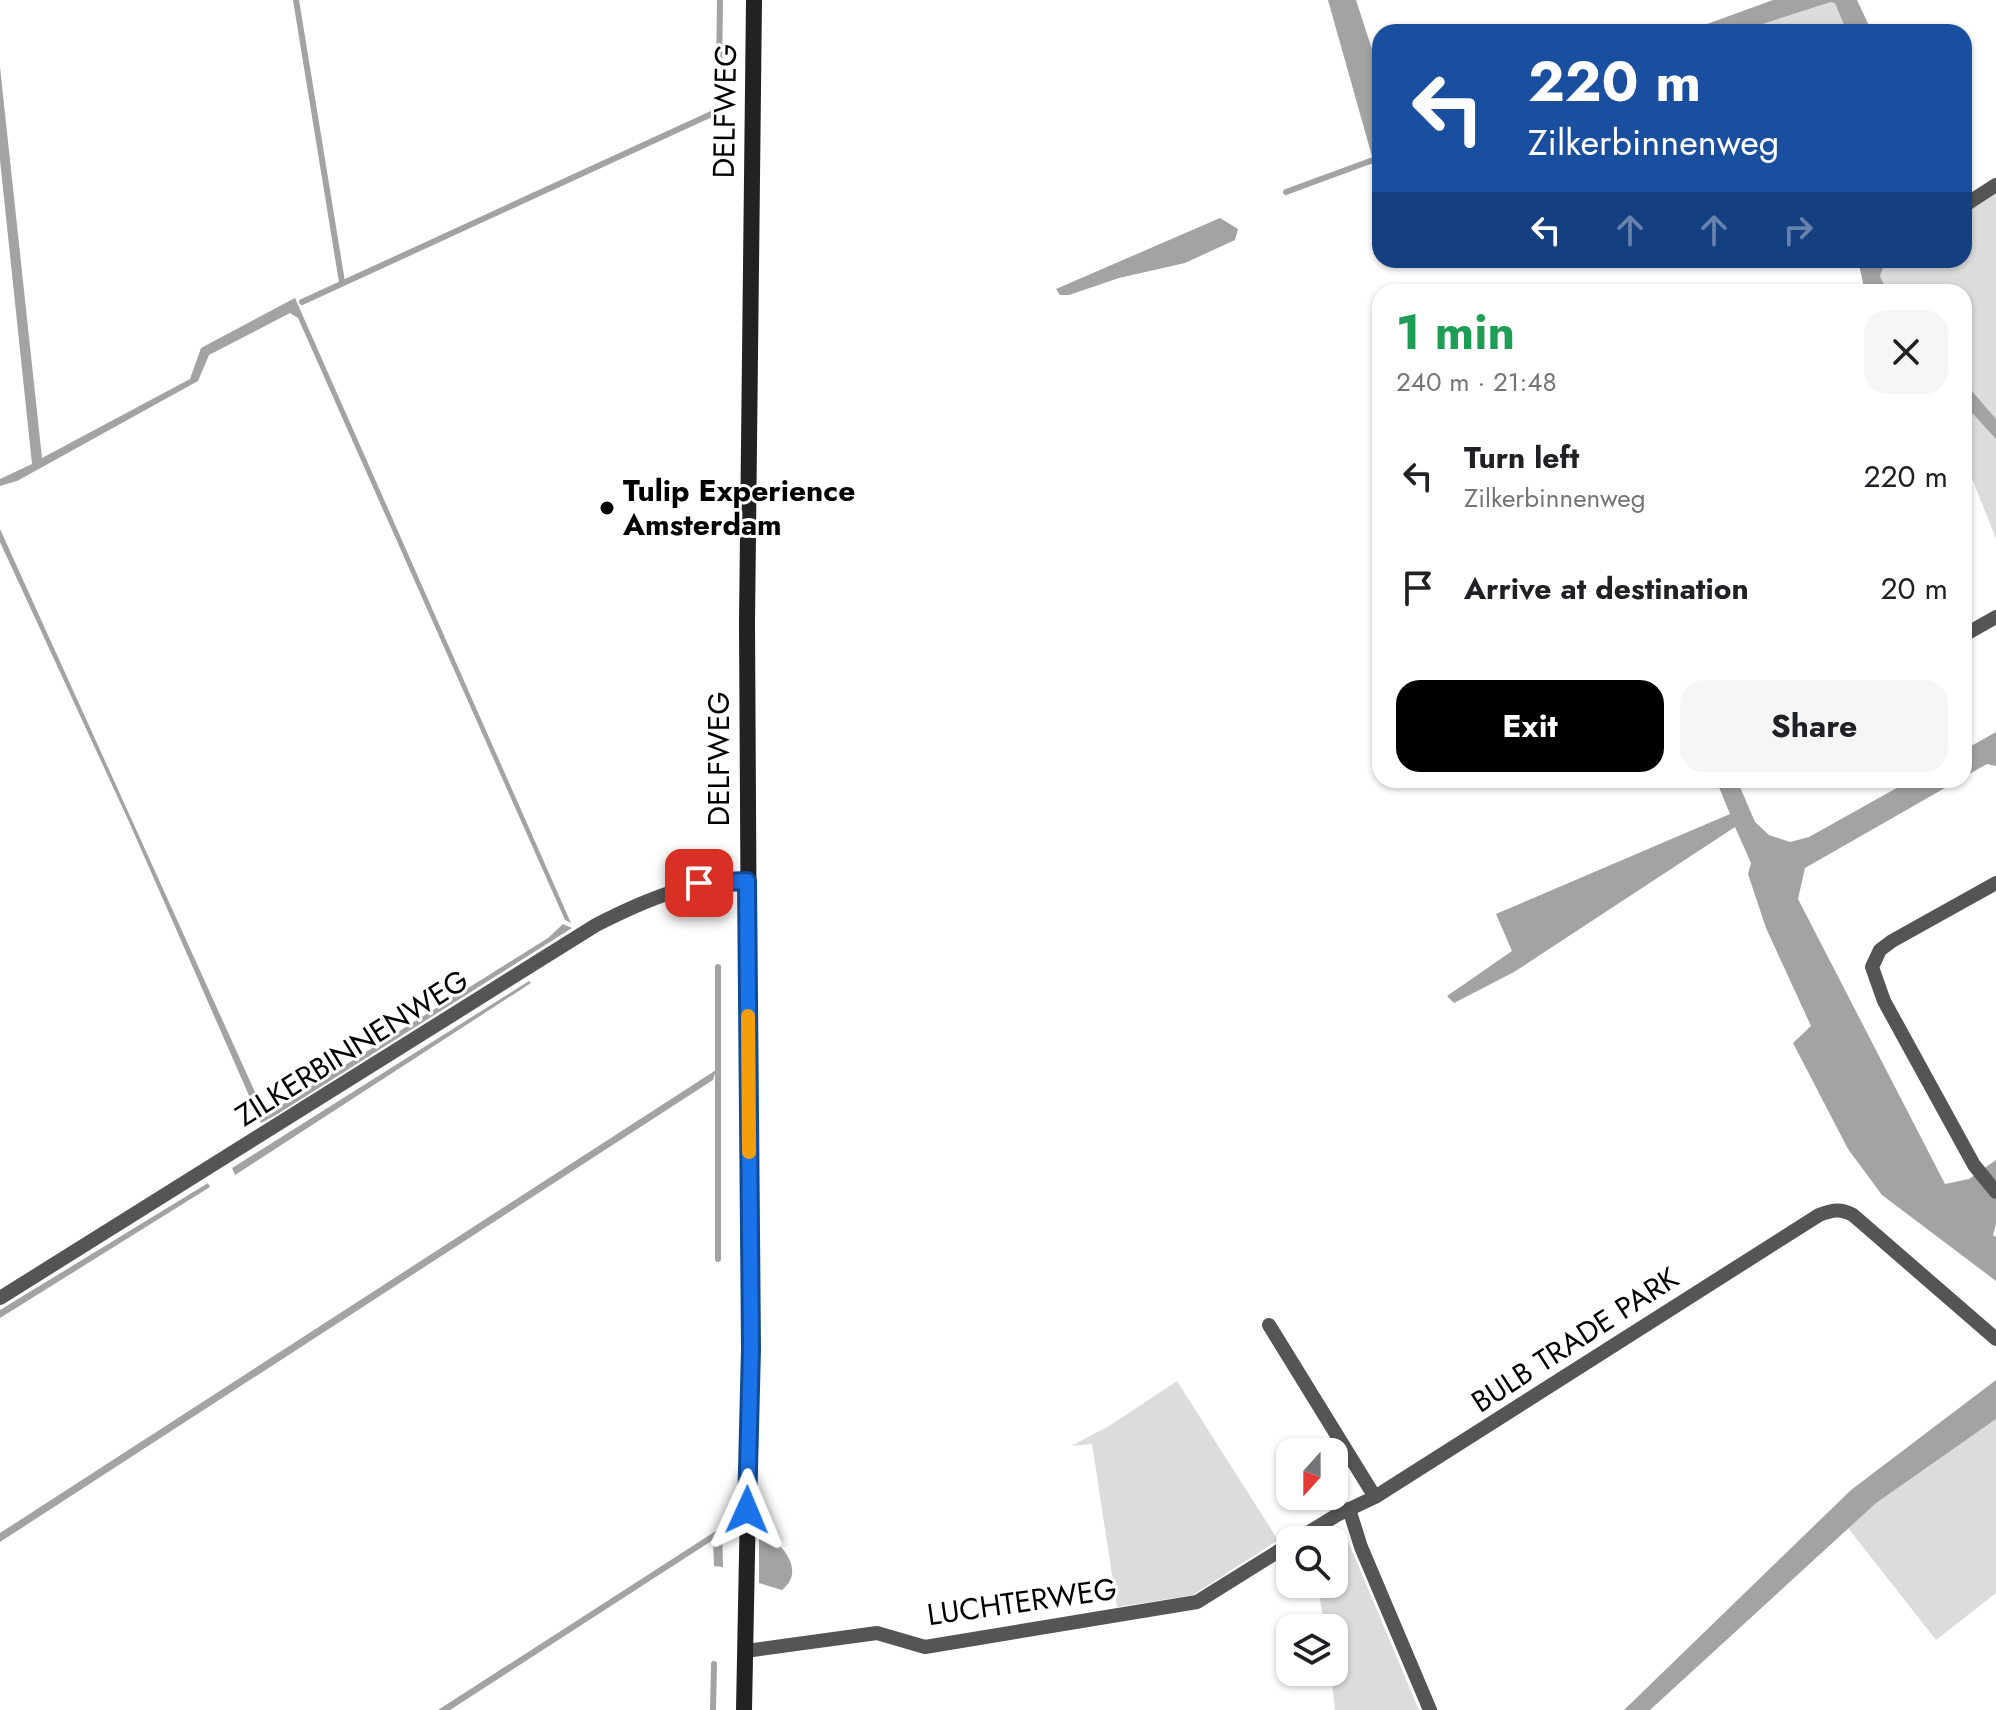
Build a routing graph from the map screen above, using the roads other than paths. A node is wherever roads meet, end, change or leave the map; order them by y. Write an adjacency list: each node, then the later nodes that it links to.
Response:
1 (754, 0): 6 (main road, DELFWEG)
2 (1996, 185): 3 (street)
3 (1972, 200)
4 (1996, 617): 5 (street)
5 (1972, 631)
6 (747, 881): 9 (street, ZILKERBINNENWEG); 16 (main road, DELFWEG)
7 (1996, 883): 8 (street)
8 (1996, 1192)
9 (0, 1298)
10 (1269, 1325): 12 (street)
11 (1996, 1339): 12 (street, BULB TRADE PARK)
12 (1375, 1497): 13 (street, BULB TRADE PARK)
13 (1349, 1509): 14 (street); 18 (street)
14 (1320, 1526)
15 (1276, 1553): 16 (street, LUCHTERWEG)
16 (746, 1651): 17 (main road, DELFWEG)
17 (744, 1710)
18 (1430, 1710)

